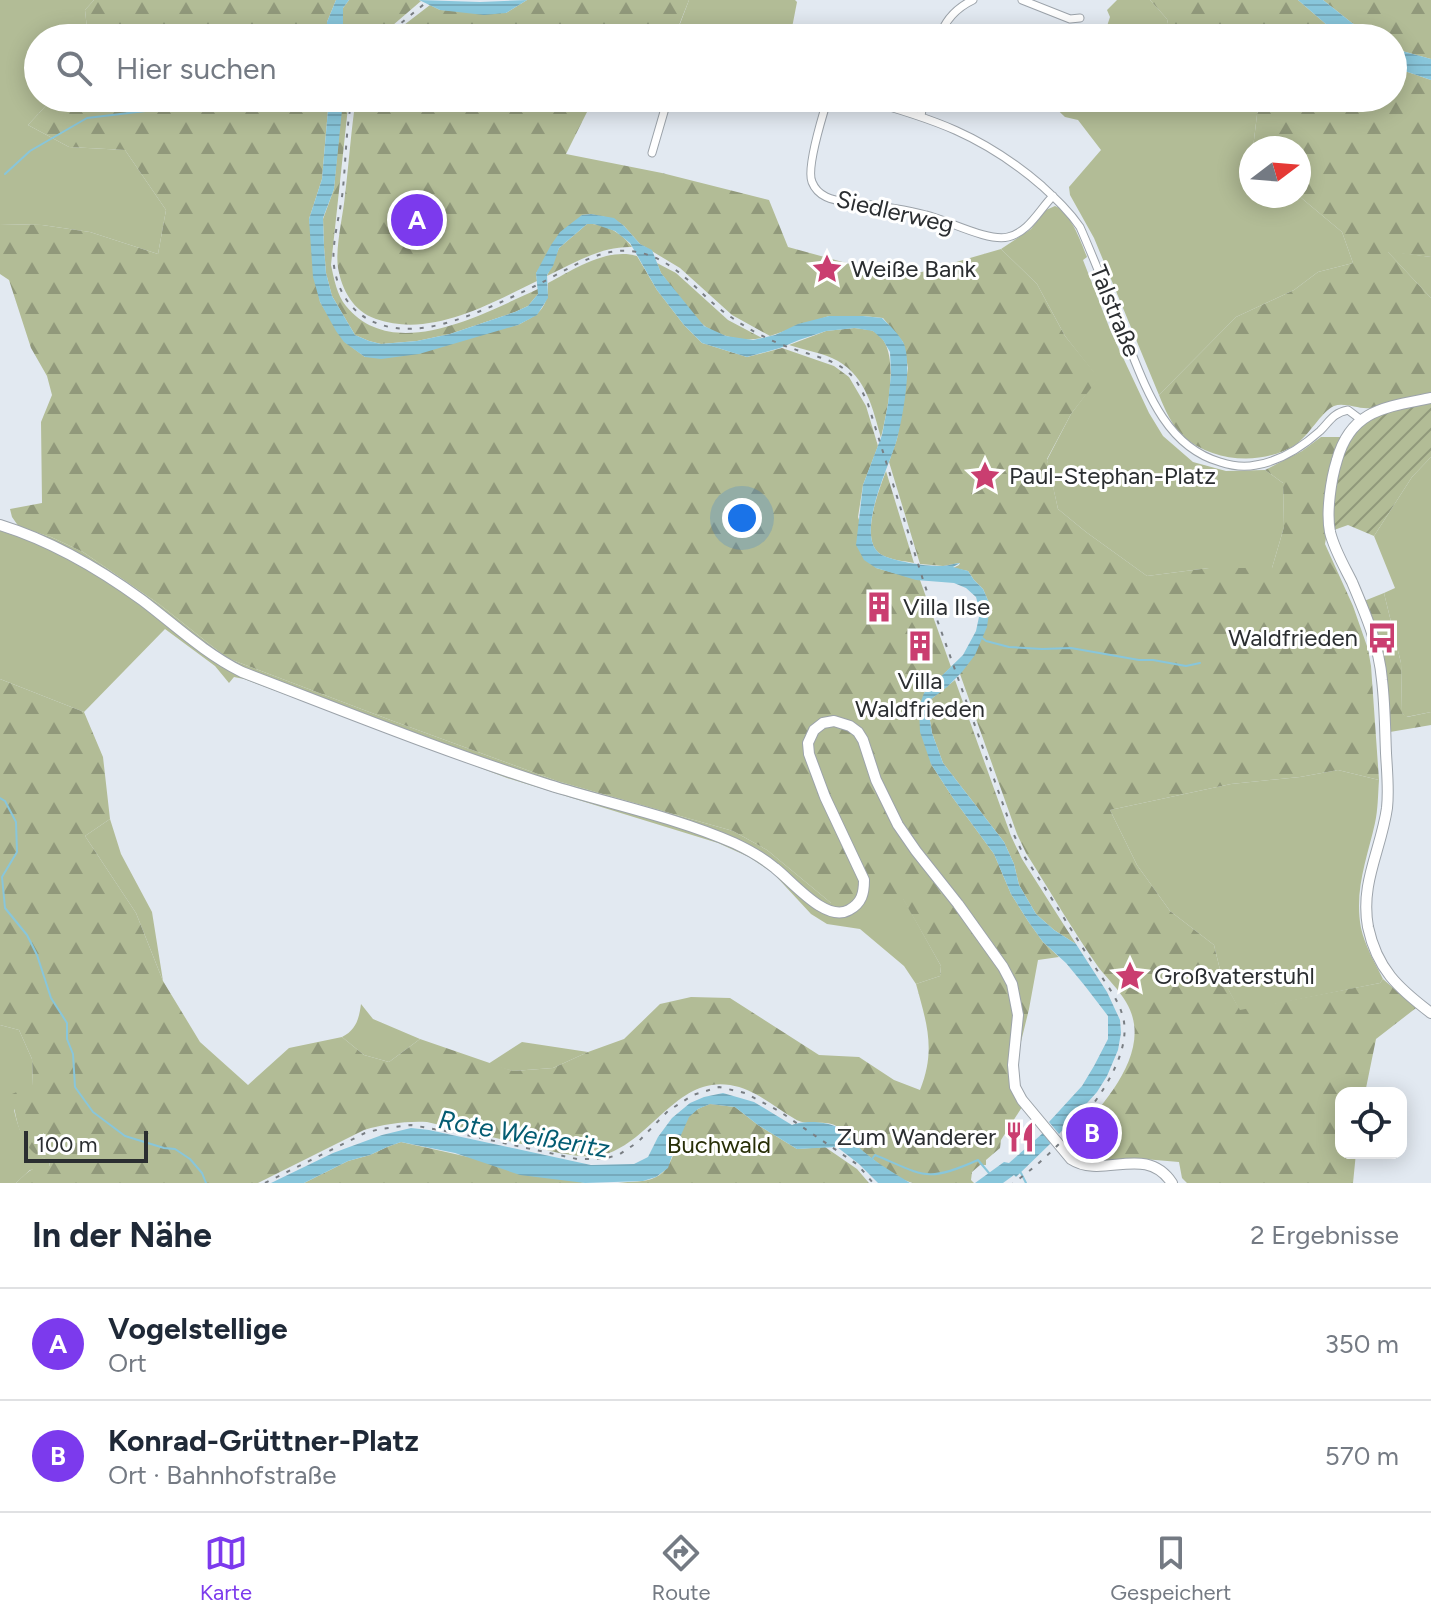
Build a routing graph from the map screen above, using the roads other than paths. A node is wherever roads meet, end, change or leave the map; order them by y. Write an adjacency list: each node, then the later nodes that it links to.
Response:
1 (973, 0): 4 (street)
2 (1022, 0): 3 (street)
3 (1080, 18)
4 (946, 24)
5 (664, 112): 10 (street)
6 (824, 112): 11 (street, Siedlerweg)
7 (907, 112): 9 (street, Talstraße)
8 (922, 112): 9 (street)
9 (921, 116): 11 (street, Talstraße)
10 (652, 153)
11 (1053, 196): 13 (street, Talstraße)
12 (1431, 398): 13 (street)
13 (1360, 419): 15 (street)
14 (0, 525): 16 (street)
15 (1431, 1013)
16 (1172, 1183)

